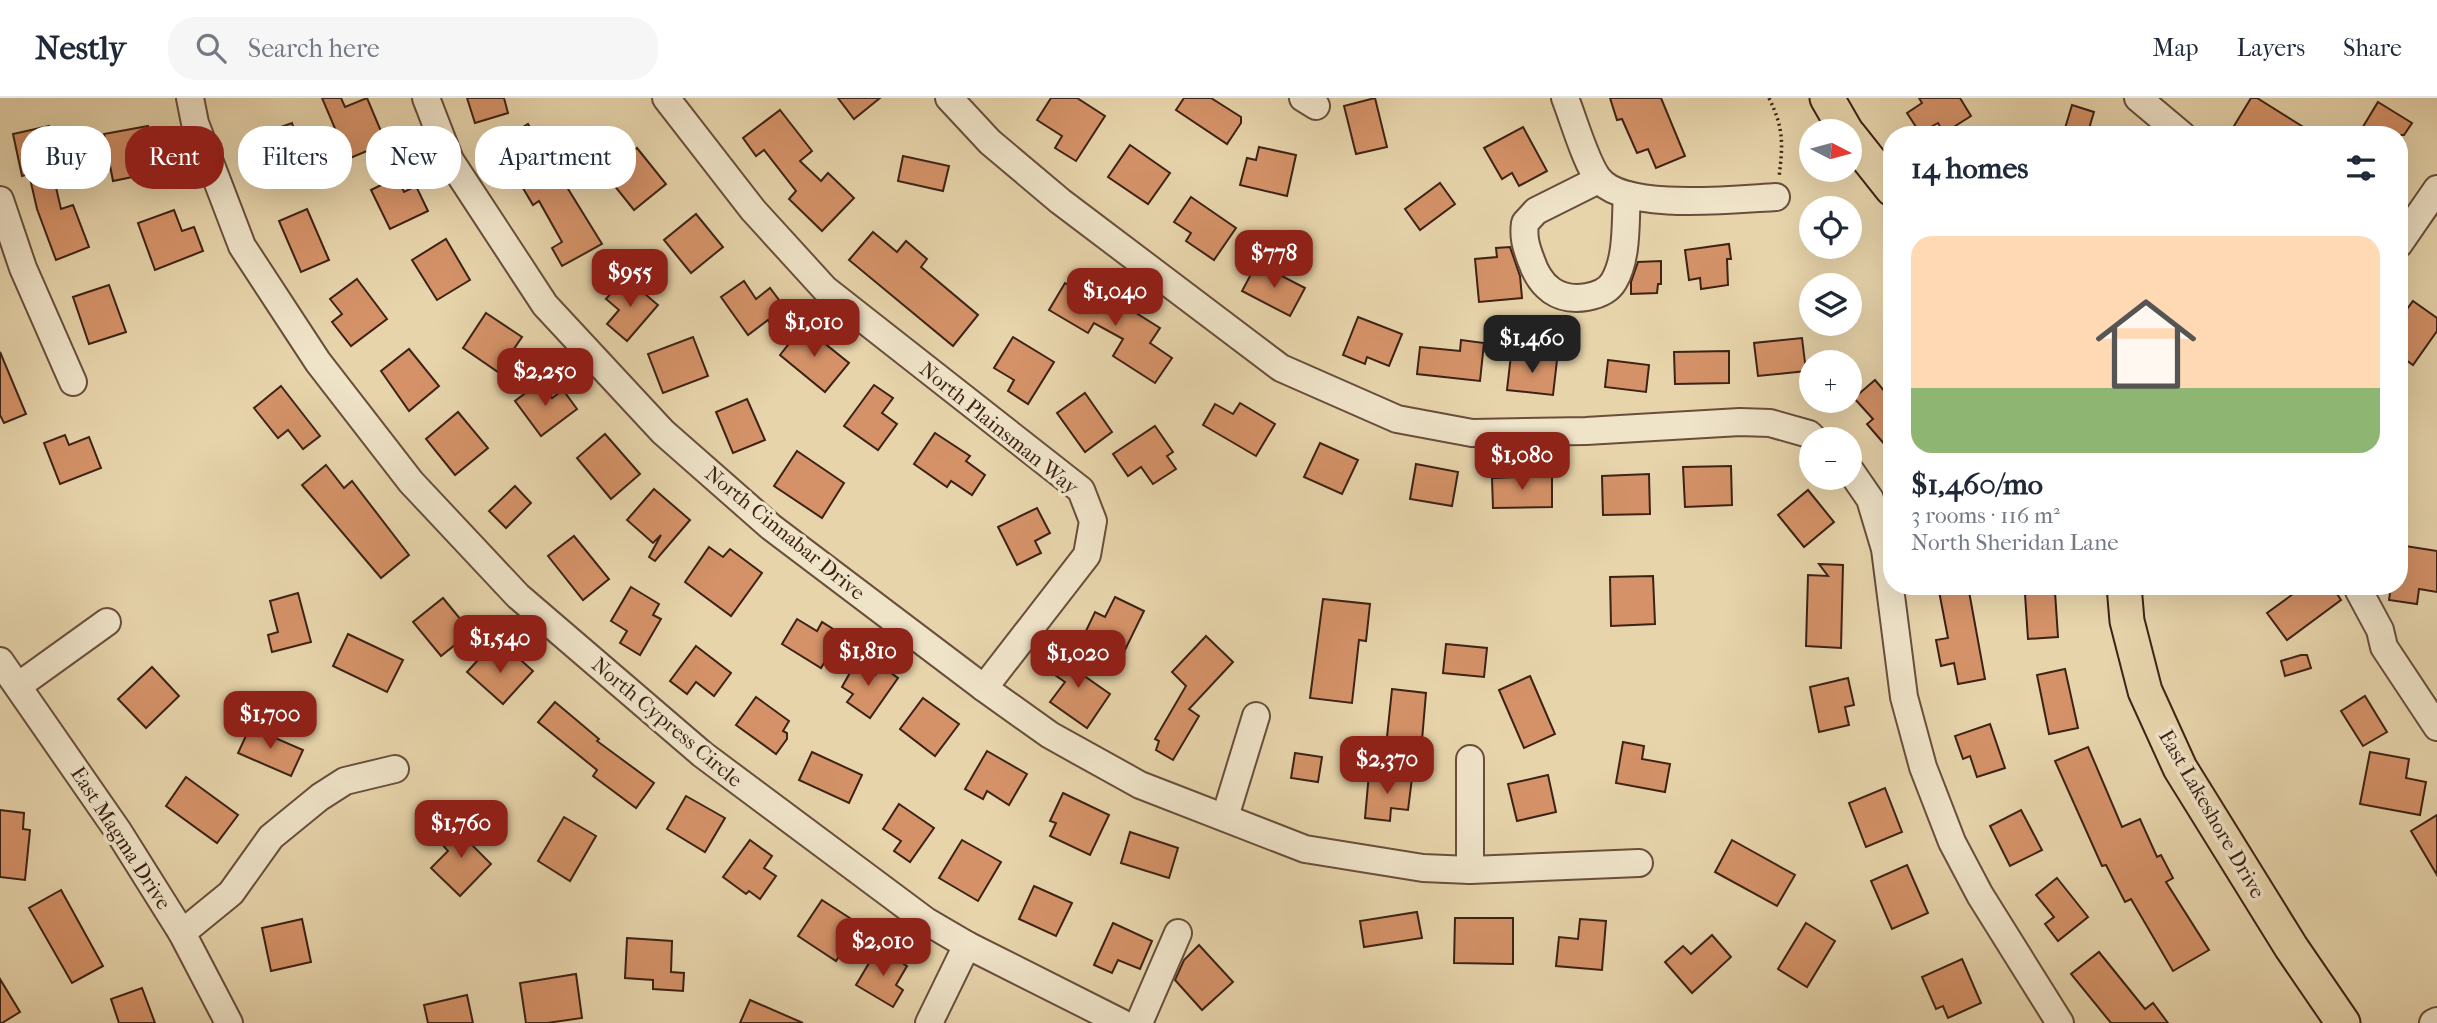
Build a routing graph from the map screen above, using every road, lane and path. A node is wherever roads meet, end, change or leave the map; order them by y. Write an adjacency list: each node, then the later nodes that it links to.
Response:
1 (190, 98): 39 (street, North Cypress Circle)
2 (426, 98): 29 (street, North Cinnabar Drive)
3 (666, 98): 29 (street, North Plainsman Way)
4 (948, 98): 20 (street)
5 (1565, 98): 13 (street)
6 (1769, 98): 16 (path)
7 (1827, 98): 9 (main road)
8 (2138, 98): 10 (street)
9 (1839, 119)
10 (2171, 126)
11 (1862, 151): 12 (main road)
12 (1883, 178)
13 (1598, 180): 15 (street); 15 (street)
14 (2437, 189): 18 (street)
15 (1627, 195): 16 (street)
16 (1776, 197)
17 (0, 200): 19 (street)
18 (2408, 231)
19 (73, 382)
20 (1799, 432)
21 (1862, 487): 22 (street)
22 (1883, 542)
23 (1891, 595): 44 (street)
24 (2125, 595): 45 (main road, East Lakeshore Drive)
25 (2361, 595): 31 (street)
26 (107, 622): 28 (street)
27 (0, 661): 28 (street, East Magma Drive)
28 (18, 686): 37 (street, East Magma Drive)
29 (984, 688): 34 (street, North Cinnabar Drive)
30 (1256, 716): 34 (street)
31 (2437, 727)
32 (1470, 759): 36 (street)
33 (395, 769): 37 (street)
34 (1225, 817): 36 (street, North Cinnabar Drive)
35 (1639, 863): 36 (street, North Cinnabar Drive)
36 (1470, 870)
37 (183, 933): 40 (street, East Magma Drive)
38 (1178, 933): 43 (street)
39 (967, 945): 41 (street); 42 (street, North Cypress Circle)
40 (229, 1023)
41 (929, 1023)
42 (1122, 1023)
43 (1139, 1023)
44 (2060, 1023)
45 (2343, 1023)

